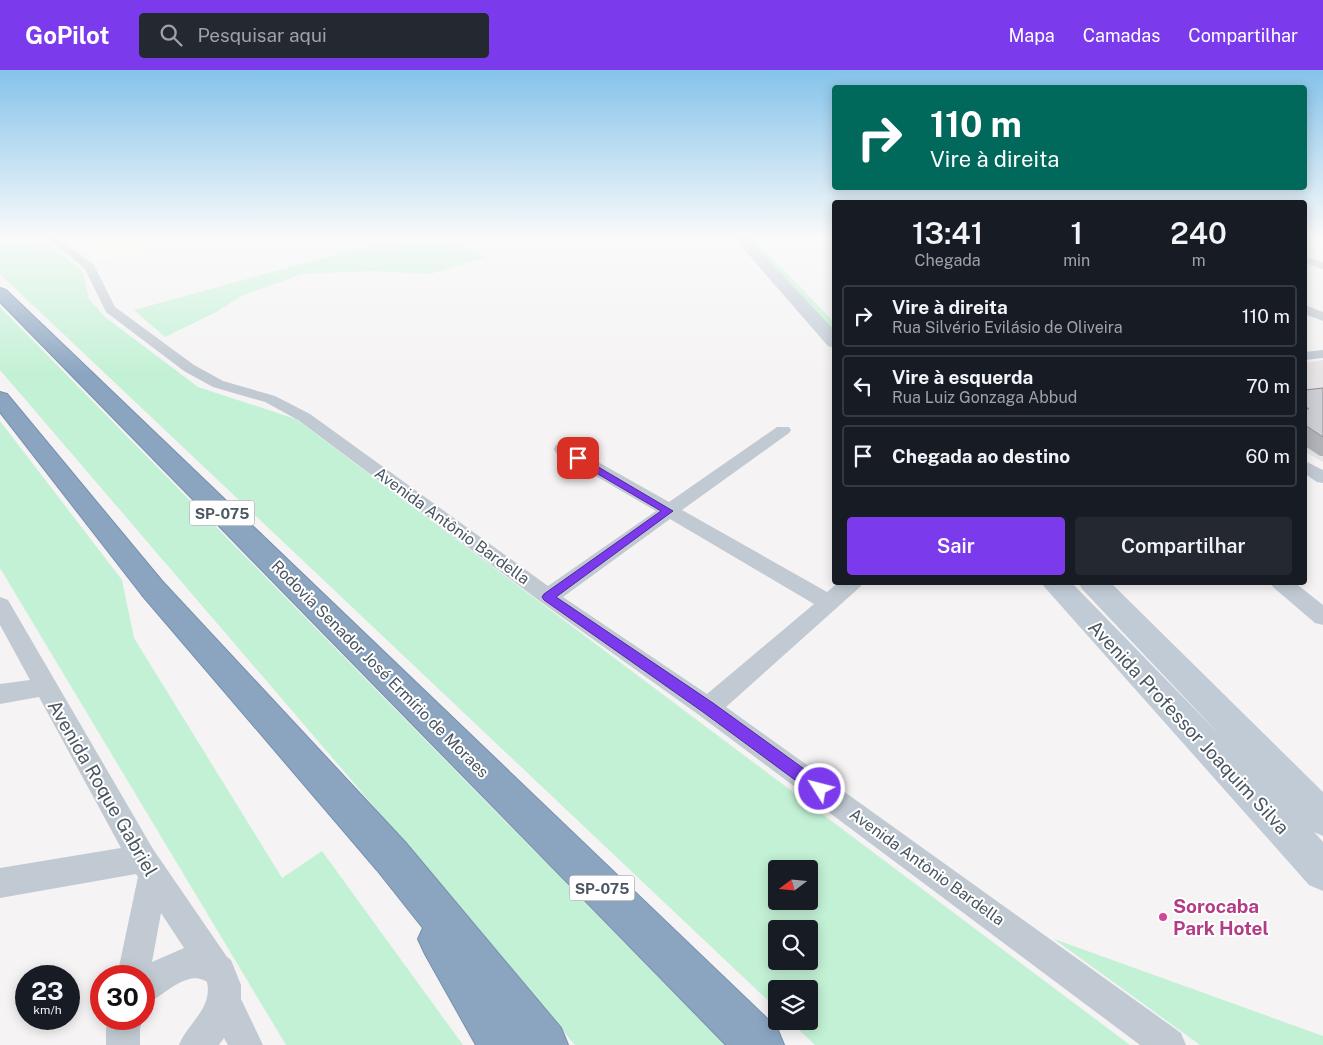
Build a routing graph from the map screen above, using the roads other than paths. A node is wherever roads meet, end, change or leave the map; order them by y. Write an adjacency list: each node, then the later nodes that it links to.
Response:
1 (98, 284): 19 (street, Avenida Antônio Bardella)
2 (782, 284): 8 (main road)
3 (802, 284): 5 (main road)
4 (0, 293): 39 (highway, Rodovia Senador José Ermírio de Moraes / SP-075)
5 (816, 298)
6 (1307, 310): 7 (street)
7 (1323, 317)
8 (832, 339)
9 (1323, 354): 10 (street)
10 (1307, 356)
11 (0, 398): 27 (highway)
12 (782, 430): 14 (street)
13 (562, 449): 14 (street)
14 (668, 511): 19 (street); 20 (street)
15 (850, 585): 20 (street)
16 (1057, 585): 29 (main road, Avenida Professor Joaquim Silva)
17 (1095, 585): 26 (main road, Avenida Professor Joaquim Silva)
18 (1284, 585): 22 (street)
19 (548, 597): 25 (street, Avenida Antônio Bardella)
20 (829, 603): 25 (street)
21 (0, 604): 23 (street, Avenida Roque Gabriel)
22 (1323, 617)
23 (46, 687): 24 (street); 28 (street, Avenida Roque Gabriel)
24 (0, 694)
25 (708, 708): 40 (street, Avenida Antônio Bardella)
26 (1323, 818)
27 (391, 856): 37 (highway); 38 (highway)
28 (148, 867): 30 (street); 31 (street); 32 (street, Avenida Roque Gabriel)
29 (1323, 871)
30 (0, 883)
31 (135, 965)
32 (214, 965): 33 (street); 34 (street, Avenida Roque Gabriel)
33 (155, 978)
34 (224, 1002): 35 (street, Avenida Roque Gabriel); 36 (street, Avenida Roque Gabriel)
35 (196, 1045)
36 (246, 1045)
37 (503, 1045)
38 (544, 1045)
39 (760, 1045)
40 (1169, 1045)

